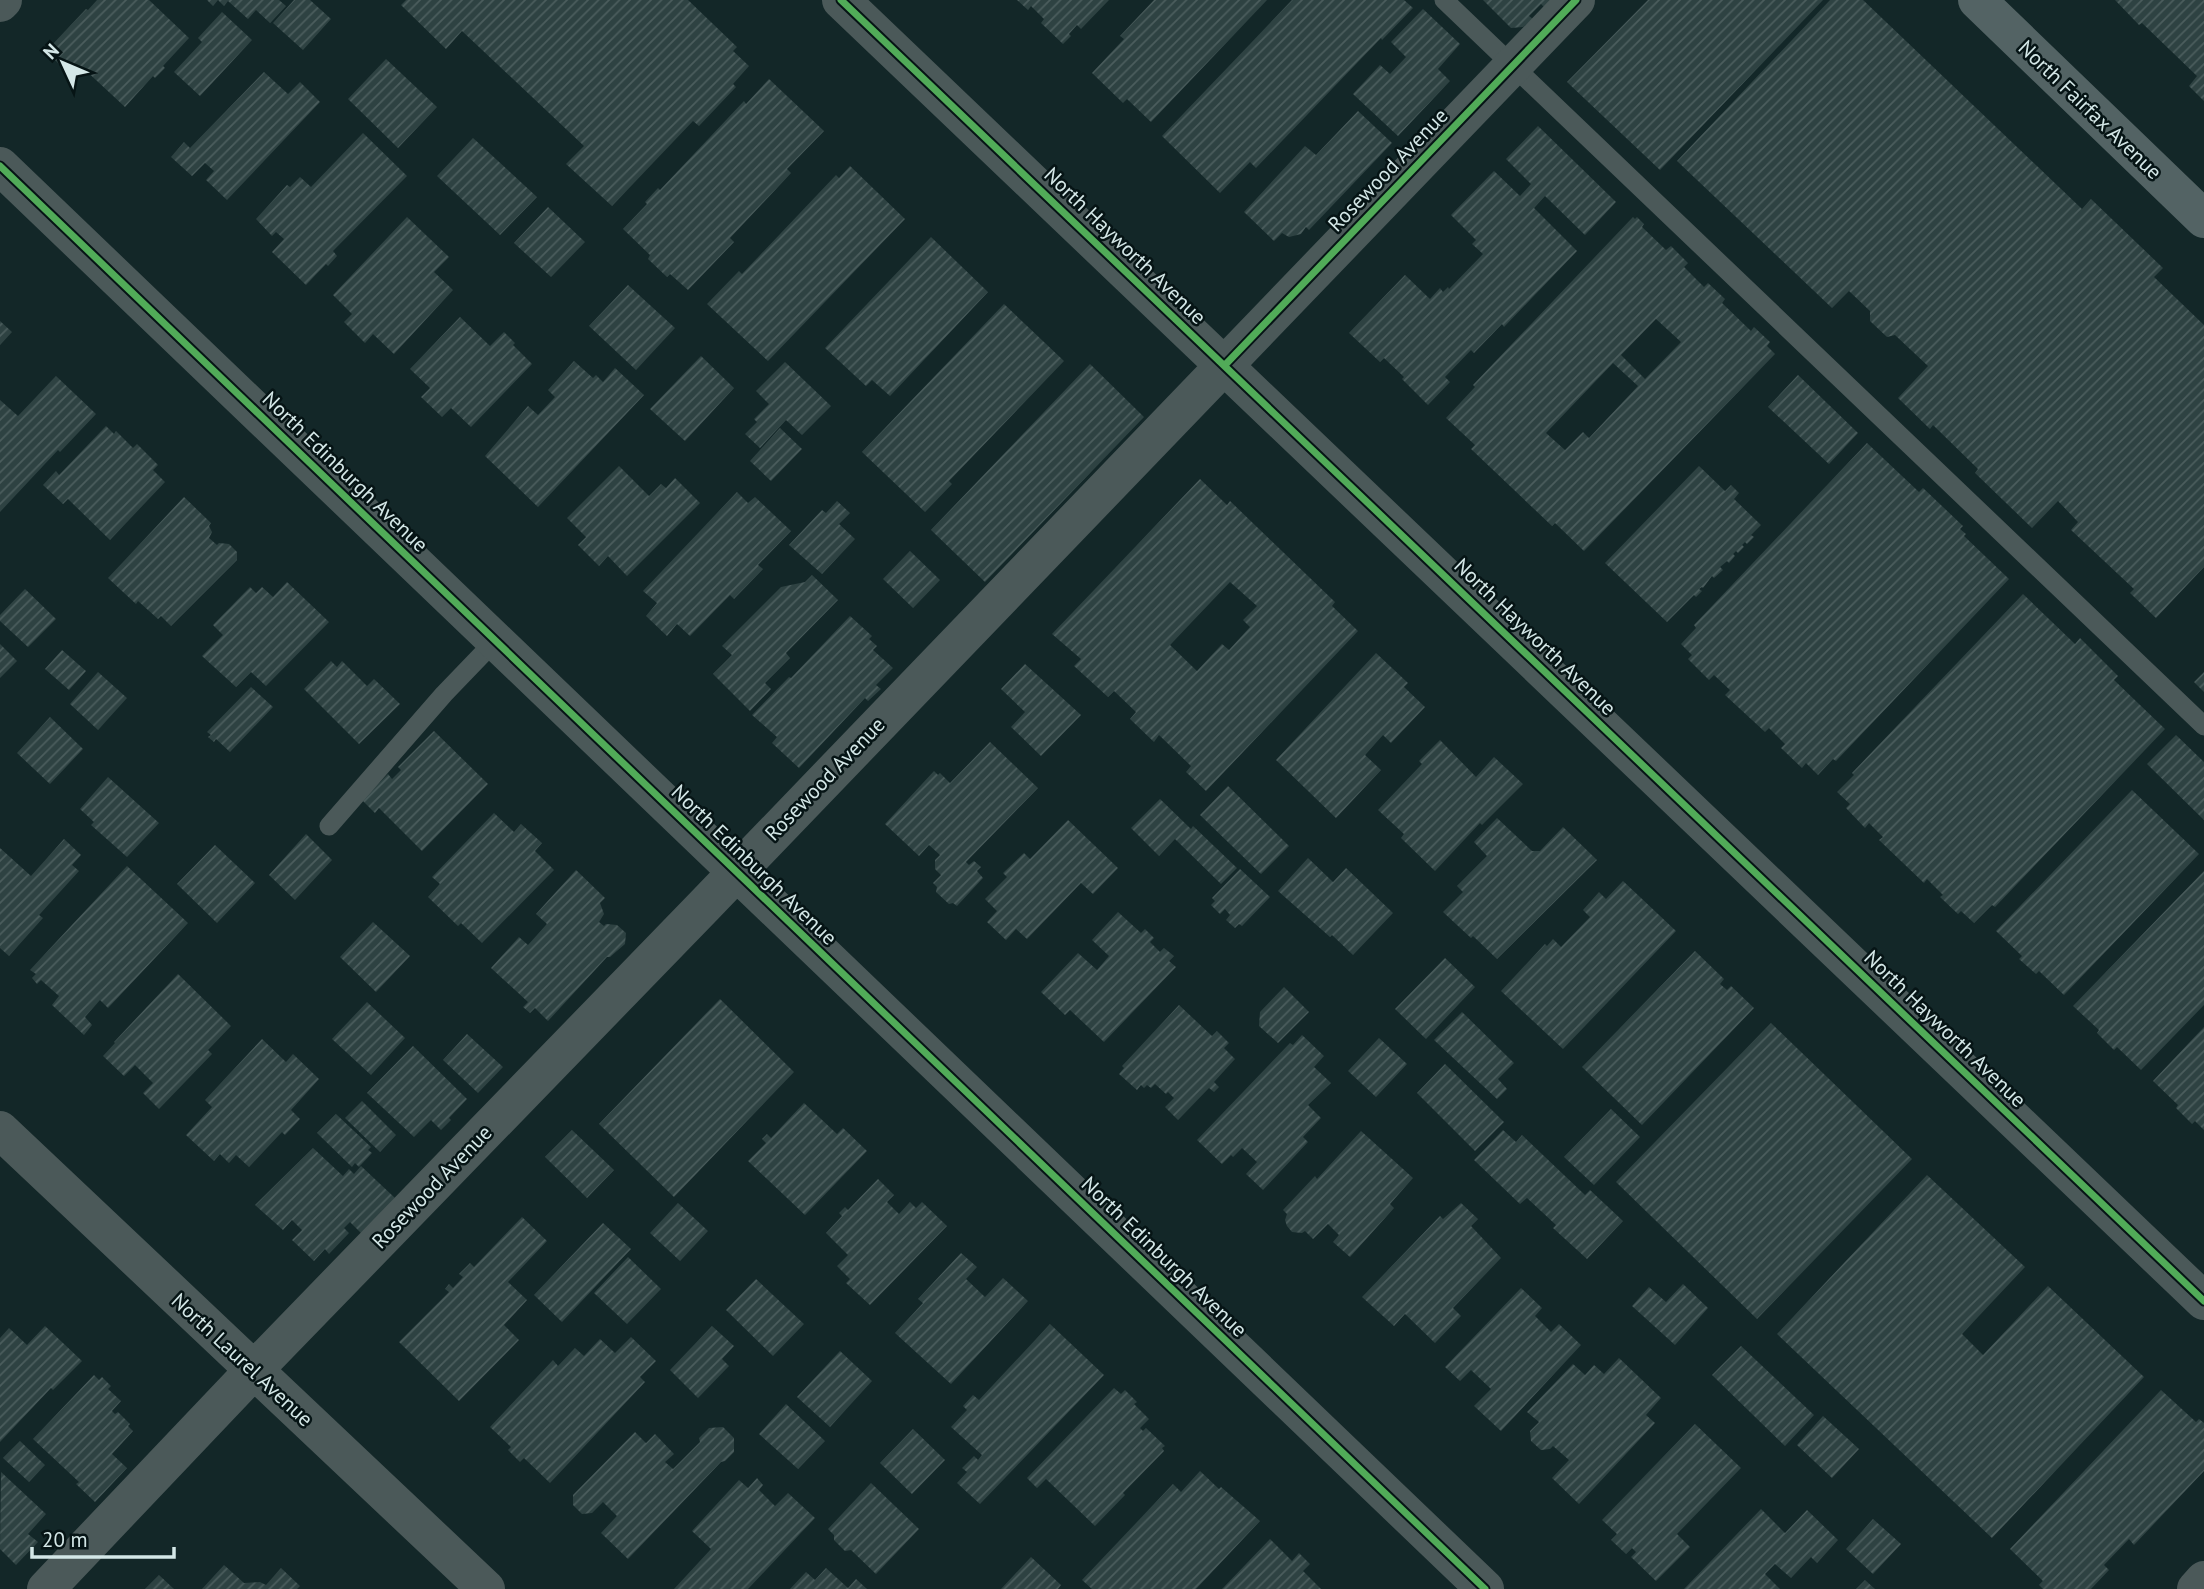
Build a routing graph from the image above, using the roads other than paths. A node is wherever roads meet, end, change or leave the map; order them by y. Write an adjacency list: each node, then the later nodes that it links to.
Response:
1 (841, 0): 8 (street, North Hayworth Avenue)
2 (1444, 0): 5 (lane)
3 (1576, 0): 5 (street, Rosewood Avenue)
4 (1977, 0): 7 (main road, North Fairfax Avenue)
5 (1511, 66): 8 (street, Rosewood Avenue); 10 (lane)
6 (0, 166): 9 (street, North Edinburgh Avenue)
7 (2204, 219)
8 (1226, 366): 12 (street, Rosewood Avenue); 14 (street, North Hayworth Avenue)
9 (495, 641): 11 (lane); 12 (street, North Edinburgh Avenue)
10 (2204, 726)
11 (329, 826)
12 (736, 872): 15 (street, Rosewood Avenue); 19 (street, North Edinburgh Avenue)
13 (0, 1130): 15 (street, North Laurel Avenue)
14 (2204, 1301)
15 (253, 1371): 17 (street, Rosewood Avenue); 18 (street, North Laurel Avenue)
16 (2204, 1580): 20 (street)
17 (46, 1589)
18 (486, 1589)
19 (1485, 1589)
20 (2196, 1589)

